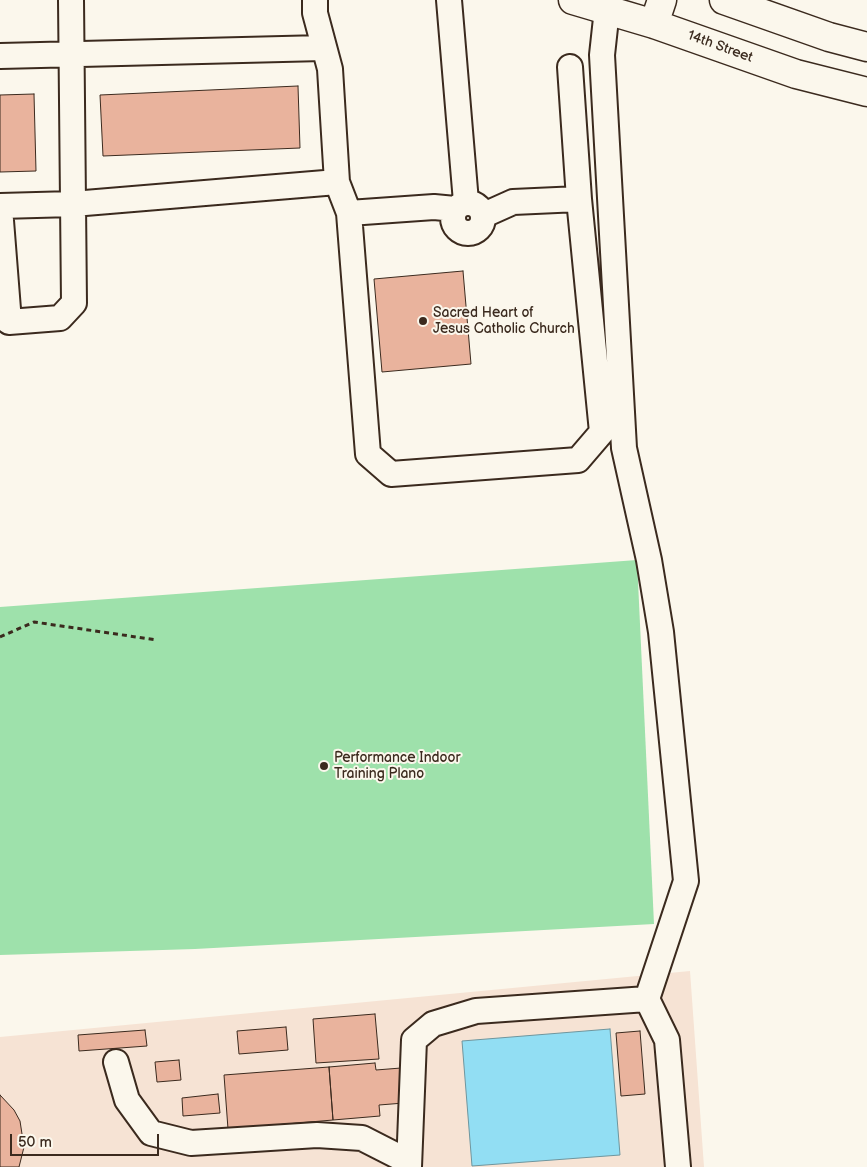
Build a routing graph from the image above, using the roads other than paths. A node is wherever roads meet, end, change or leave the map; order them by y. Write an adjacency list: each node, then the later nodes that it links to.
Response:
1 (71, 0): 10 (lane)
2 (315, 0): 9 (lane)
3 (449, 0): 18 (lane)
4 (573, 0): 6 (main road, 14th Street)
5 (724, 0): 8 (main road)
6 (607, 5): 7 (main road, 14th Street); 20 (lane)
7 (658, 12): 13 (main road, 14th Street)
8 (867, 47)
9 (323, 48): 10 (lane); 14 (lane)
10 (71, 54): 11 (lane); 16 (lane)
11 (0, 56)
12 (570, 67): 15 (lane)
13 (867, 92)
14 (336, 182): 16 (lane); 19 (lane)
15 (580, 199): 18 (lane); 19 (lane)
16 (73, 204): 17 (lane); 17 (lane)
17 (0, 207)
18 (468, 209): 19 (lane)
19 (349, 214)
20 (647, 999): 22 (lane); 23 (lane)
21 (116, 1062): 22 (lane)
22 (409, 1164)
23 (678, 1167)

